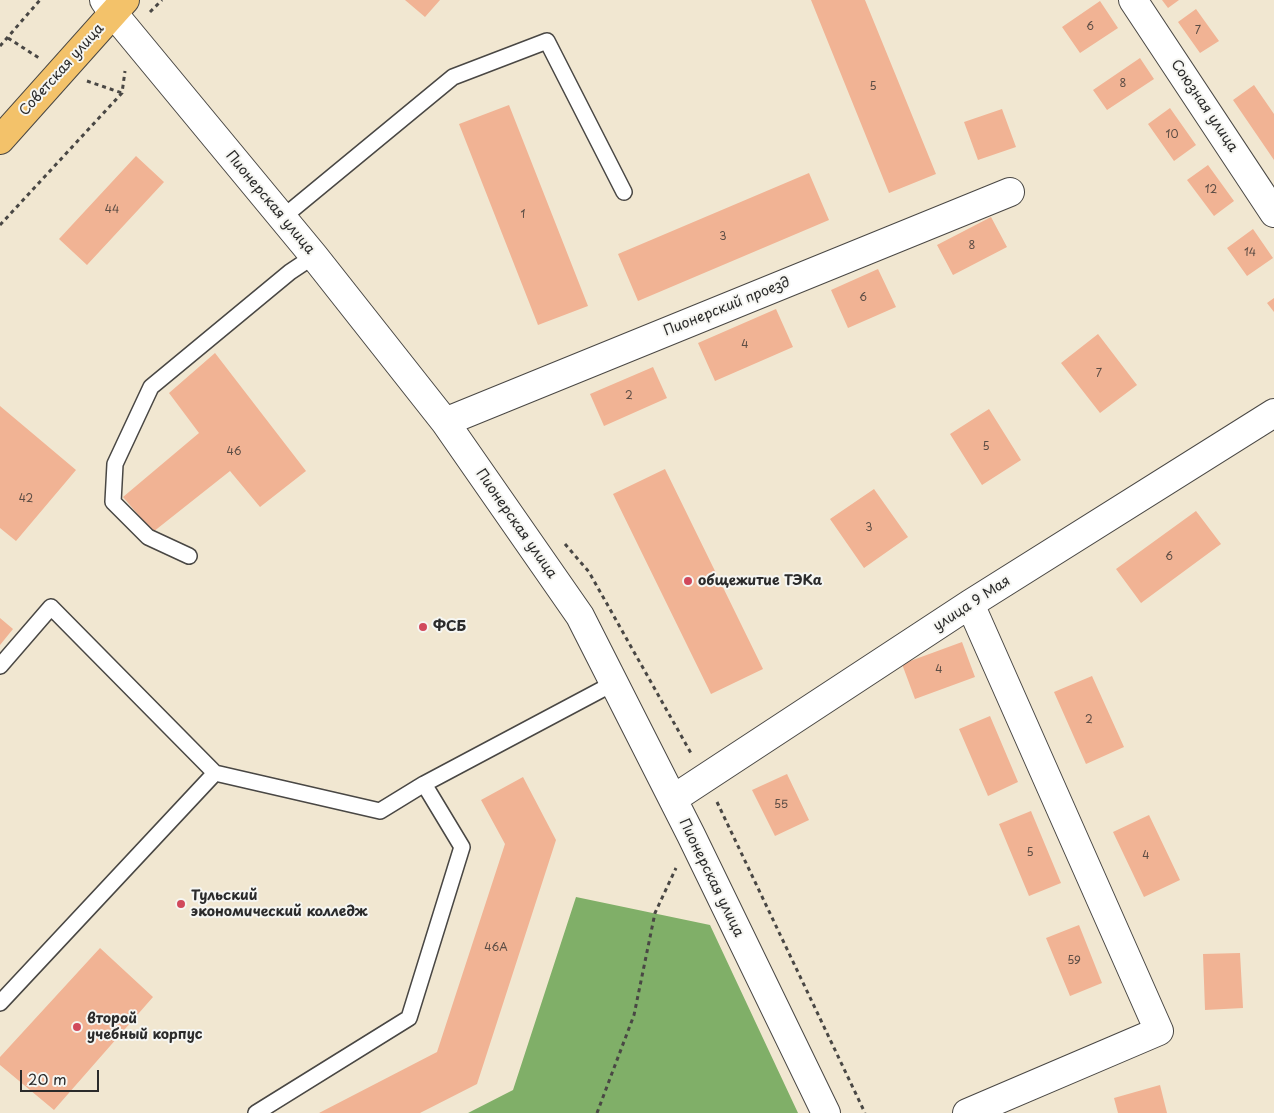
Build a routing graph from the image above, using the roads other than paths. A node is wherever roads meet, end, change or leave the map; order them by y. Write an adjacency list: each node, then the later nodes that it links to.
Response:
1 (1133, 0): 6 (street, Союзная улица)
2 (114, 4): 3 (main road, Советская улица); 7 (street, Пионерская улица)
3 (0, 140)
4 (624, 192): 7 (lane)
5 (1010, 192): 10 (street, Пионерский проезд)
6 (1274, 212)
7 (282, 218): 8 (street, Пионерская улица)
8 (314, 256): 10 (street, Пионерская улица); 11 (lane)
9 (1274, 413): 12 (street, улица 9 Мая)
10 (445, 422): 14 (street, Пионерская улица)
11 (189, 556)
12 (970, 604): 17 (street, улица 9 Мая); 21 (street)
13 (0, 666): 15 (lane)
14 (614, 683): 16 (lane); 17 (street, Пионерская улица)
15 (215, 773): 16 (lane); 18 (lane)
16 (424, 784): 19 (lane)
17 (673, 799): 20 (street, Пионерская улица)
18 (0, 1003)
19 (256, 1113)
20 (826, 1113)
21 (967, 1113)

